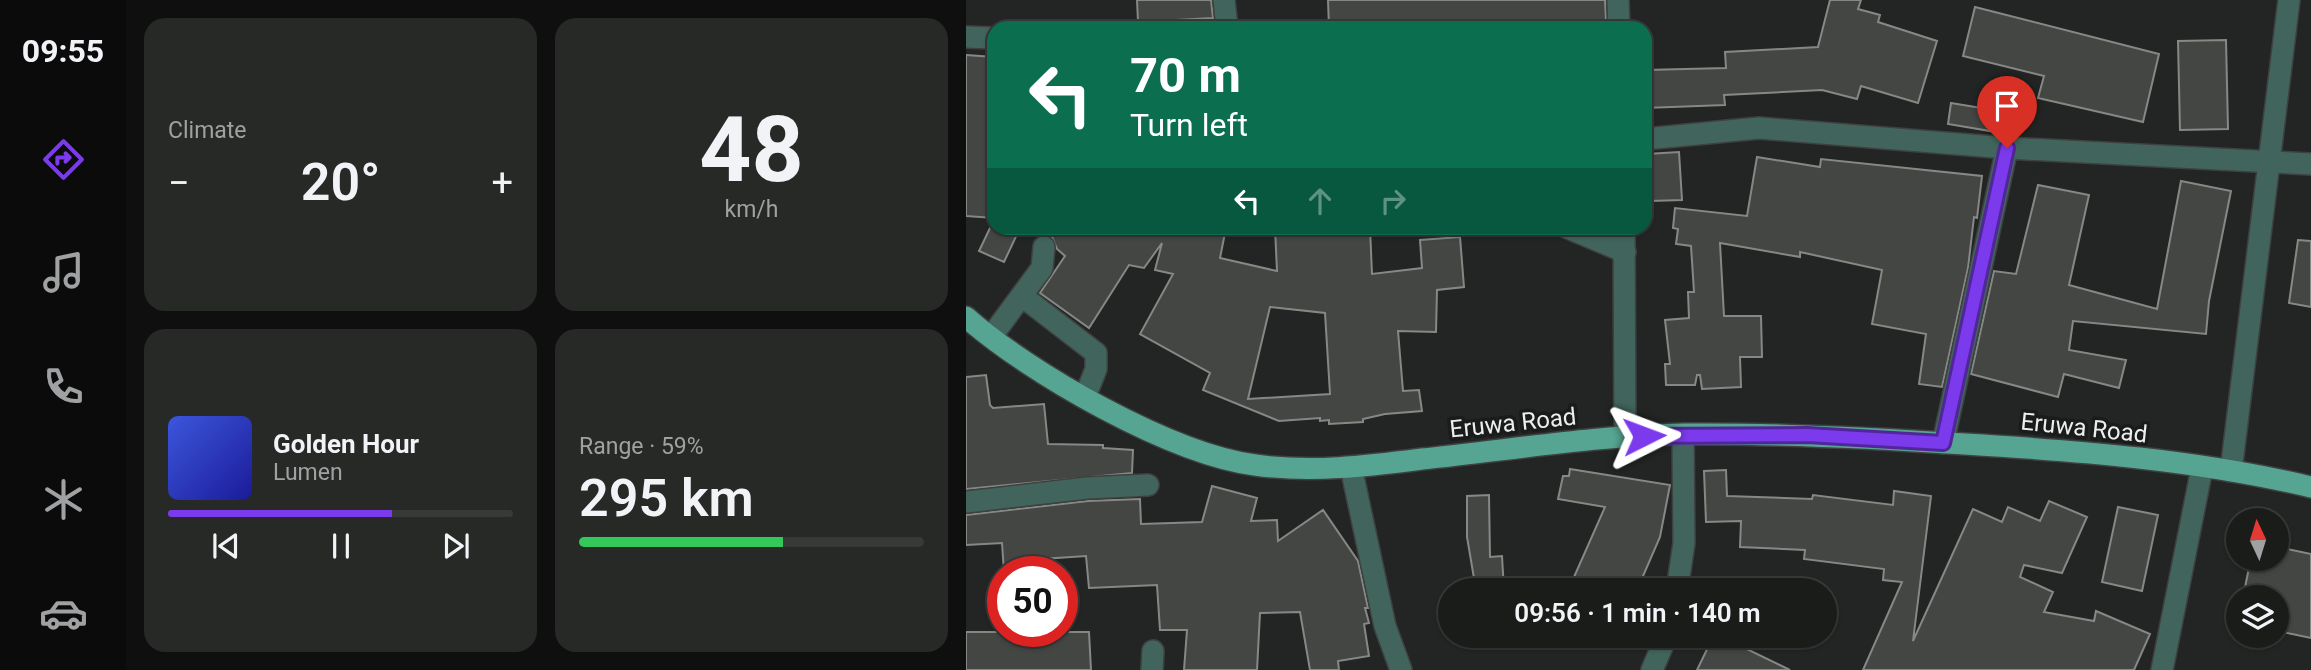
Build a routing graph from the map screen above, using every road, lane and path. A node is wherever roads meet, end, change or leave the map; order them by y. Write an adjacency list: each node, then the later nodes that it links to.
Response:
1 (1224, 0): 4 (street)
2 (1618, 0): 5 (street)
3 (2289, 0): 10 (street)
4 (1226, 21)
5 (1619, 21)
6 (966, 37): 7 (street)
7 (987, 38)
8 (1652, 138): 9 (street)
9 (2007, 148): 10 (street); 22 (street)
10 (2270, 160): 11 (street); 25 (street)
11 (2311, 164)
12 (1586, 235): 15 (street)
13 (1625, 235): 15 (street)
14 (1044, 247): 16 (street)
15 (1625, 251): 21 (street)
16 (1022, 296): 18 (street); 19 (street)
17 (966, 317): 18 (main road, Eruwa Road)
18 (991, 337): 19 (main road, Eruwa Road)
19 (1085, 397): 23 (main road, Eruwa Road)
20 (1683, 434): 21 (main road, Eruwa Road); 22 (main road, Eruwa Road); 29 (street)
21 (1625, 437): 23 (main road, Eruwa Road)
22 (1943, 443): 24 (main road, Eruwa Road)
23 (1351, 467): 31 (street)
24 (2202, 468): 25 (main road, Eruwa Road); 33 (street)
25 (2231, 471): 27 (main road, Eruwa Road)
26 (1148, 485): 28 (street)
27 (2311, 486)
28 (966, 502)
29 (1679, 578)
30 (1661, 648): 32 (street)
31 (1401, 670)
32 (1652, 670)
33 (2162, 670)

